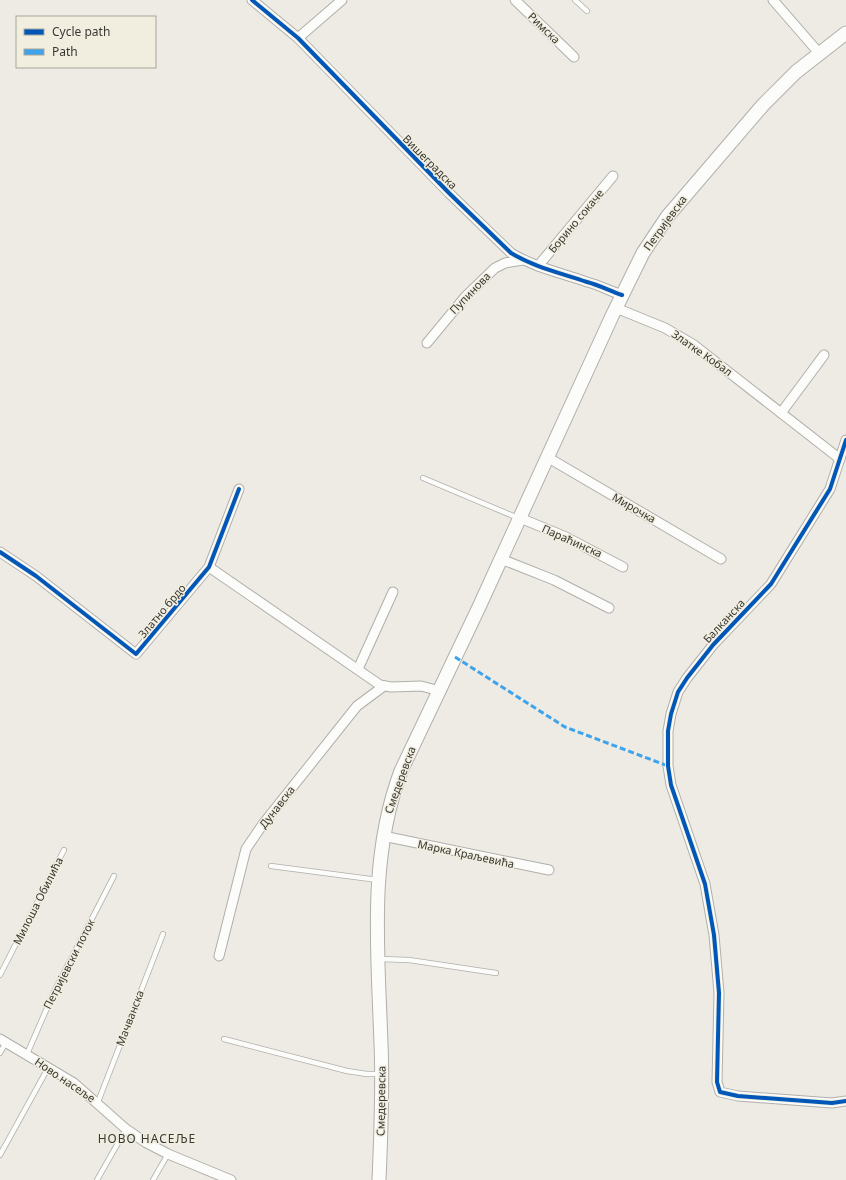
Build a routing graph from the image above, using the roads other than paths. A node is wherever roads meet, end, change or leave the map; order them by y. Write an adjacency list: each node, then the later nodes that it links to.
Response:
1 (252, 0): 8 (street, Вишеградска)
2 (342, 0): 8 (street)
3 (515, 0): 10 (street, Римска)
4 (576, 0): 6 (lane)
5 (773, 0): 9 (street)
6 (587, 11)
7 (846, 33): 9 (main road, Петријевска)
8 (298, 38): 12 (street, Вишеградска)
9 (819, 53): 14 (main road, Петријевска)
10 (574, 56)
11 (613, 176): 13 (street, Борино сокаче)
12 (523, 260): 13 (street, Вишеградска); 16 (street, Пупинова)
13 (538, 266): 14 (street, Вишеградска)
14 (622, 295): 15 (main road, Петријевска)
15 (616, 308): 18 (street, Златке Кобал); 20 (main road, Петријевска)
16 (427, 342)
17 (824, 355): 18 (street)
18 (781, 413): 21 (street, Златке Кобал)
19 (846, 440): 21 (street, Балканска)
20 (547, 458): 24 (main road, Смедеревска); 27 (street, Мирочка)
21 (840, 459): 52 (street, Балканска)
22 (423, 478): 24 (lane)
23 (239, 489): 28 (street, Златно брдо)
24 (520, 518): 26 (main road, Смедеревска); 29 (street, Параћинска)
25 (0, 552): 28 (street, Златно брдо)
26 (501, 559): 31 (street); 34 (main road, Смедеревска)
27 (721, 559)
28 (209, 567): 32 (street)
29 (623, 567)
30 (393, 592): 32 (street)
31 (609, 608)
32 (358, 669): 33 (street)
33 (384, 686): 34 (street); 42 (street, Дунавска)
34 (440, 691): 35 (main road, Смедеревска)
35 (383, 836): 38 (street, Марка Краљевића); 40 (main road, Смедеревска)
36 (64, 850): 45 (lane, Милоша Обилића)
37 (271, 866): 40 (lane)
38 (549, 870)
39 (114, 876): 49 (lane, Петријевски поток)
40 (378, 880): 43 (main road, Смедеревска)
41 (163, 934): 53 (lane, Мачванска)
42 (219, 956)
43 (378, 959): 44 (lane); 51 (main road, Смедеревска)
44 (496, 973)
45 (0, 975)
46 (224, 1039): 51 (lane)
47 (3, 1040): 48 (lane); 49 (street, Ново насеље)
48 (0, 1053)
49 (27, 1054): 50 (street, Ново насеље)
50 (48, 1068): 53 (street, Ново насеље); 56 (lane)
51 (382, 1074): 60 (main road, Смедеревска)
52 (846, 1101)
53 (98, 1102): 54 (street, Ново насеље)
54 (126, 1129): 55 (street, Ново насеље); 57 (lane)
55 (168, 1154): 58 (lane); 59 (street, Ново насеље)
56 (0, 1155)
57 (97, 1180)
58 (153, 1180)
59 (232, 1180)
60 (379, 1180)

